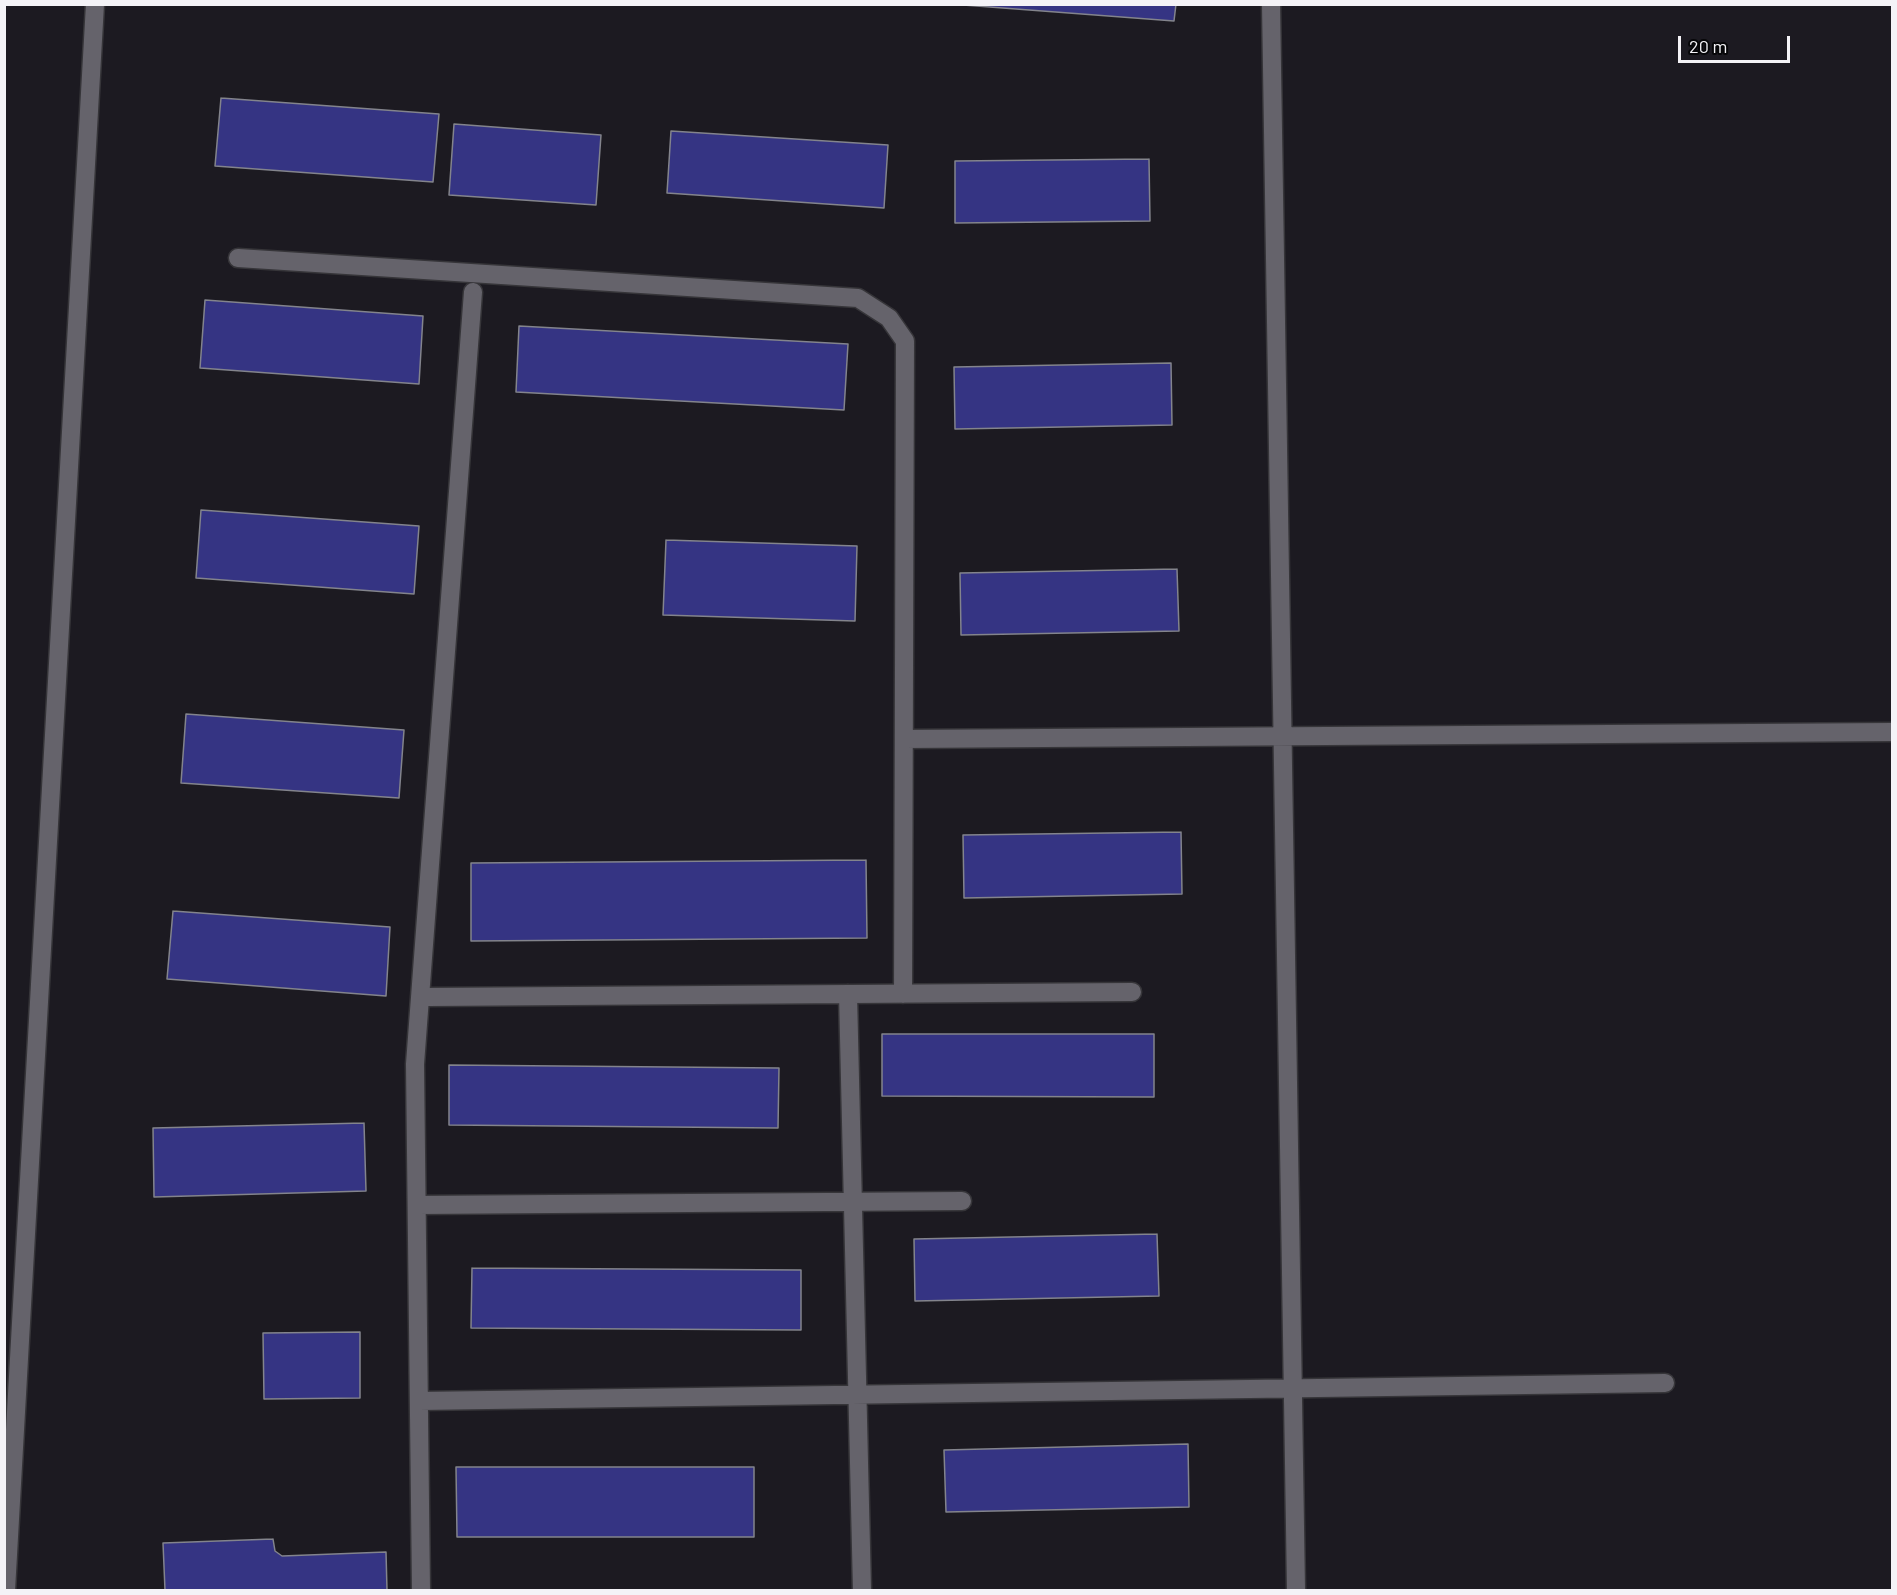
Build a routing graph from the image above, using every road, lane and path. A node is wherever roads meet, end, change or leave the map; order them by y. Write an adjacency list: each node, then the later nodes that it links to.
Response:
1 (95, 4): 15 (street)
2 (1271, 4): 18 (street)
3 (238, 258): 6 (street)
4 (473, 292): 12 (street)
5 (1893, 732): 6 (street)
6 (904, 740): 9 (street)
7 (1132, 992): 8 (street)
8 (848, 994): 10 (street); 17 (street)
9 (903, 994)
10 (428, 997)
11 (962, 1201): 12 (street)
12 (417, 1205): 14 (street)
13 (1665, 1383): 14 (street)
14 (419, 1401): 16 (street)
15 (6, 1590)
16 (421, 1590)
17 (862, 1590)
18 (1296, 1590)

